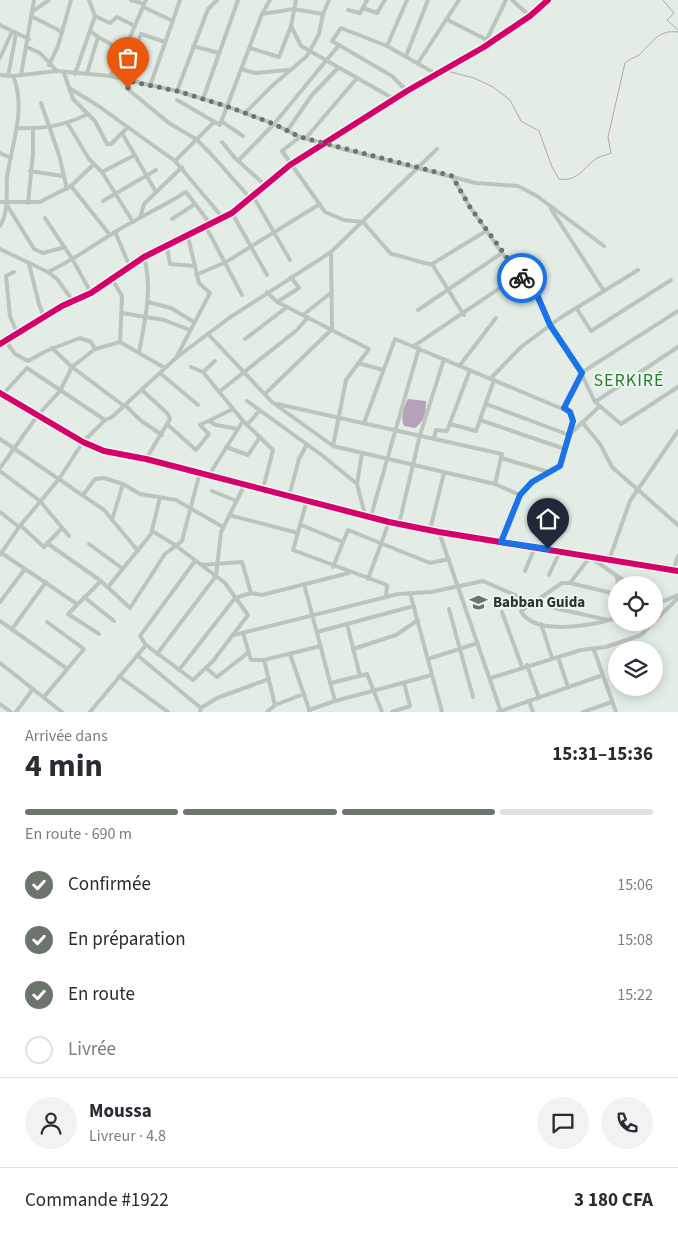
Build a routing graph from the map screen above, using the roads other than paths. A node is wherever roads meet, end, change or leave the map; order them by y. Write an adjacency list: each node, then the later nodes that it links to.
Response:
1 (34, 0): 26 (street)
2 (49, 0): 26 (street)
3 (71, 0): 38 (street)
4 (89, 0): 29 (street)
5 (131, 0): 21 (street)
6 (180, 0): 33 (street)
7 (209, 0): 22 (street)
8 (217, 0): 22 (street)
9 (238, 0): 51 (street)
10 (270, 0): 27 (street)
11 (296, 0): 24 (street)
12 (329, 0): 28 (street)
13 (368, 0): 23 (street)
14 (385, 0): 23 (street)
15 (407, 0): 47 (street)
16 (428, 0): 52 (street)
17 (459, 0): 32 (street)
18 (506, 0): 42 (street)
19 (512, 0): 30 (street)
20 (546, 1): 30 (street)
21 (144, 4): 33 (street); 35 (street)
22 (213, 4): 46 (street)
23 (363, 8): 25 (street)
24 (294, 9): 27 (street); 28 (street); 36 (street)
25 (348, 10)
26 (33, 11): 31 (street)
27 (262, 14): 48 (street)
28 (322, 14): 50 (street)
29 (96, 16): 35 (street); 37 (street)
30 (530, 16): 42 (street)
31 (33, 17): 38 (street); 41 (street)
32 (446, 20): 42 (street); 55 (street)
33 (173, 21): 43 (street)
34 (0, 25): 39 (street)
35 (135, 26): 49 (street)
36 (291, 26): 48 (street); 50 (street)
37 (90, 31): 40 (street); 62 (street)
38 (62, 32): 56 (street)
39 (14, 34): 41 (street); 53 (street); 66 (street)
40 (98, 37): 49 (street); 63 (street)
41 (29, 38): 45 (street)
42 (489, 41): 64 (street)
43 (165, 42): 70 (street); 71 (street)
44 (339, 45): 47 (street); 54 (street); 74 (street)
45 (27, 46): 56 (street); 65 (street)
46 (193, 46): 51 (street); 73 (street)
47 (387, 46): 52 (street)
48 (250, 48): 58 (street)
49 (124, 50): 67 (street)
50 (310, 51): 54 (street); 59 (street)
51 (218, 53): 75 (street)
52 (406, 56): 55 (street)
53 (0, 58)
54 (326, 61): 57 (street); 85 (street)
55 (418, 63): 64 (street)
56 (49, 65): 60 (street)
57 (338, 68): 69 (street); 90 (street)
58 (241, 69): 59 (street); 79 (street)
59 (288, 70): 80 (street)
60 (57, 71): 61 (street); 65 (street)
61 (64, 73): 62 (street); 72 (street)
62 (75, 74): 63 (street)
63 (87, 74): 67 (street)
64 (436, 74): 74 (street)
65 (21, 75): 66 (street)
66 (10, 76): 68 (street); 87 (street)
67 (110, 76): 70 (street)
68 (1, 77)
69 (357, 78): 76 (street); 94 (street)
70 (124, 80): 71 (street); 95 (street)
71 (150, 86): 73 (street)
72 (69, 88): 81 (street); 86 (street)
73 (177, 91): 75 (street)
74 (407, 91): 76 (street)
75 (203, 99): 79 (street)
76 (394, 99): 97 (street)
77 (177, 100): 83 (street)
78 (41, 103): 89 (street)
79 (226, 106): 80 (street); 82 (street)
80 (246, 112): 85 (street)
81 (88, 114): 84 (street); 91 (street)
82 (221, 120): 83 (street); 92 (street)
83 (214, 122): 95 (street)
84 (68, 124): 89 (street); 104 (street)
85 (274, 124): 90 (street); 103 (street)
86 (128, 127): 91 (street); 102 (street)
87 (17, 128): 88 (street); 101 (street)
88 (33, 129): 89 (street); 109 (street)
89 (50, 129): 112 (street)
90 (288, 131): 93 (street)
91 (122, 133): 100 (street)
92 (243, 136)
93 (300, 137): 94 (street); 105 (street)
94 (306, 138): 97 (street)
95 (196, 139): 102 (street); 118 (street)
96 (222, 142): 103 (street)
97 (324, 144): 105 (street); 107 (street)
98 (437, 149): 107 (street)
99 (0, 153): 101 (street)
100 (135, 155): 110 (street); 111 (street)
101 (11, 158): 121 (street)
102 (175, 161): 106 (street)
103 (238, 161): 114 (street)
104 (94, 164): 110 (street); 115 (street)
105 (290, 164): 114 (street); 124 (street)
106 (182, 167): 116 (street); 130 (street)
107 (417, 167): 113 (street); 132 (street)
108 (156, 170): 111 (street)
109 (30, 171): 112 (street); 122 (street)
110 (102, 172): 117 (street)
111 (145, 175): 116 (street); 117 (street)
112 (62, 176): 115 (street)
113 (452, 176): 125 (street); 135 (street)
114 (266, 186): 118 (street)
115 (69, 188): 122 (street); 138 (street)
116 (156, 192): 128 (street)
117 (114, 193): 119 (street); 131 (street)
118 (252, 197): 126 (street); 137 (street)
119 (103, 201)
120 (0, 202): 121 (street)
121 (7, 203): 122 (street); 133 (street); 142 (street)
122 (28, 203)
123 (195, 204): 128 (street); 129 (street); 134 (street)
124 (320, 204): 132 (street); 137 (street)
125 (548, 205): 141 (street); 165 (street)
126 (232, 213): 130 (street); 140 (street)
127 (45, 218): 142 (street)
128 (140, 218): 131 (street)
129 (172, 218)
130 (223, 218): 134 (street)
131 (133, 222): 136 (street)
132 (362, 222): 145 (street); 152 (street)
133 (0, 226)
134 (208, 226): 139 (street); 150 (street)
135 (486, 231): 146 (street); 152 (street)
136 (115, 232): 138 (street); 154 (street)
137 (274, 232): 140 (street); 149 (street)
138 (110, 235): 148 (street)
139 (188, 236): 143 (street); 153 (street)
140 (251, 246): 150 (street); 159 (street)
141 (604, 246)
142 (64, 247): 148 (street)
143 (167, 247): 147 (street); 153 (street)
144 (0, 248): 151 (street)
145 (331, 252): 161 (street); 167 (street)
146 (502, 253): 160 (street); 164 (street)
147 (144, 257): 154 (street); 171 (street)
148 (73, 260): 157 (street); 168 (street)
149 (290, 260)
150 (226, 262): 158 (street); 169 (street)
151 (29, 263): 157 (street); 181 (street)
152 (432, 264): 164 (street)
153 (194, 266): 158 (street)
154 (130, 267): 162 (street)
155 (638, 270): 165 (street)
156 (14, 272): 188 (street)
157 (48, 272): 170 (street)
158 (196, 275): 184 (street)
159 (267, 275)
160 (519, 275): 179 (street); 185 (street)
161 (291, 276): 166 (street); 172 (street)
162 (112, 280): 168 (street); 177 (street)
163 (671, 280): 174 (street)
164 (448, 290): 175 (street); 179 (street)
165 (604, 291): 174 (street)
166 (267, 292): 172 (street); 189 (street)
167 (332, 292): 178 (street); 186 (street)
168 (91, 293): 170 (street)
169 (242, 295)
170 (73, 301): 181 (street)
171 (148, 302): 180 (street); 184 (street)
172 (277, 302): 173 (street)
173 (287, 307): 178 (street); 190 (street)
174 (577, 308): 185 (street)
175 (418, 310)
176 (678, 311): 213 (street)
177 (122, 313): 180 (street); 192 (street)
178 (303, 315): 182 (street)
179 (464, 315): 194 (street)
180 (145, 316): 187 (street); 199 (street)
181 (44, 317): 188 (street)
182 (308, 317): 186 (street); 211 (street)
183 (496, 318): 204 (street)
184 (194, 322): 187 (street)
185 (550, 325): 213 (street); 214 (street)
186 (332, 329): 203 (street); 220 (street)
187 (190, 330): 200 (street)
188 (17, 333): 191 (street)
189 (208, 334): 200 (street); 211 (street)
190 (244, 339)
191 (5, 340): 193 (street); 196 (street)
192 (120, 342): 198 (street); 199 (street)
193 (0, 344)
194 (414, 346): 197 (street); 208 (street)
195 (678, 347): 222 (street)
196 (52, 348): 198 (street); 205 (street)
197 (419, 348): 201 (street); 243 (street)
198 (95, 349): 205 (street)
199 (139, 352): 207 (street)
200 (176, 358): 207 (street)
201 (444, 359): 204 (street); 246 (street)
202 (215, 361): 210 (street)
203 (358, 363): 208 (street); 232 (street)
204 (460, 365): 209 (street)
205 (72, 367): 217 (street); 225 (street)
206 (191, 367): 210 (street)
207 (165, 368): 212 (street)
208 (383, 370): 238 (street)
209 (470, 370): 214 (street); 239 (street)
210 (203, 372): 218 (street)
211 (244, 372): 218 (street); 220 (street)
212 (160, 373): 216 (street); 226 (street)
213 (582, 373): 222 (street); 228 (street)
214 (493, 379): 224 (street); 228 (street)
215 (678, 387): 227 (street)
216 (142, 390): 225 (street); 240 (street)
217 (60, 391): 219 (street); 231 (street); 233 (street)
218 (219, 392): 229 (street)
219 (2, 393): 231 (street)
220 (265, 394): 223 (street)
221 (247, 401): 230 (street)
222 (595, 402): 227 (street)
223 (275, 404): 232 (street); 253 (street)
224 (486, 404): 234 (street); 247 (street)
225 (125, 405): 233 (street); 245 (street)
226 (198, 405)
227 (600, 406): 237 (street)
228 (564, 408): 247 (street)
229 (233, 409): 235 (street); 236 (street)
230 (259, 411): 241 (street); 252 (street)
231 (38, 415): 251 (street); 255 (street)
232 (339, 418): 238 (street); 253 (street)
233 (105, 420): 251 (street)
234 (480, 420): 239 (street); 256 (street)
235 (209, 421): 240 (street); 242 (street)
236 (243, 421): 241 (street); 242 (street)
237 (582, 422): 247 (street); 273 (street)
238 (364, 423): 243 (street)
239 (450, 424): 249 (street)
240 (168, 425): 245 (street)
241 (248, 425): 248 (street)
242 (238, 429): 254 (street)
243 (396, 429): 246 (street); 260 (street)
244 (678, 431): 273 (street)
245 (162, 435): 259 (street)
246 (420, 435): 249 (street); 261 (street)
247 (569, 435): 256 (street)
248 (260, 437): 254 (street); 272 (street)
249 (434, 438): 258 (street)
250 (0, 439): 255 (street)
251 (83, 442): 259 (street); 267 (street)
252 (306, 446): 270 (street); 277 (street)
253 (333, 446): 257 (street)
254 (226, 447): 266 (street)
255 (16, 448): 262 (street); 267 (street)
256 (565, 450): 264 (street)
257 (362, 453): 260 (street); 270 (street)
258 (502, 458): 264 (street); 271 (street)
259 (146, 459): 263 (street)
260 (387, 459): 261 (street); 286 (street)
261 (413, 466): 265 (street); 289 (street)
262 (0, 469): 280 (street)
263 (200, 472): 266 (street); 282 (street)
264 (549, 472): 276 (street)
265 (444, 473): 271 (street); 296 (street)
266 (209, 475): 269 (street)
267 (59, 480): 275 (street); 280 (street)
268 (123, 484): 275 (street); 278 (street); 287 (street)
269 (246, 484): 272 (street); 281 (street)
270 (357, 484): 285 (street)
271 (495, 484): 276 (street)
272 (262, 488): 277 (street)
273 (638, 489): 291 (street); 313 (street)
274 (212, 491): 281 (street)
275 (83, 495): 287 (street)
276 (520, 495): 301 (street)
277 (289, 496): 279 (street)
278 (160, 498): 282 (street); 295 (street)
279 (306, 500): 285 (street); 290 (street)
280 (40, 501): 292 (street); 294 (street)
281 (237, 501): 284 (street)
282 (191, 509): 293 (street); 305 (street)
283 (0, 512): 292 (street)
284 (229, 515): 293 (street); 298 (street)
285 (365, 515): 286 (street)
286 (371, 516): 288 (street)
287 (112, 520): 307 (street)
288 (389, 522): 289 (street); 302 (street)
289 (400, 524): 296 (street)
290 (301, 525): 298 (street); 300 (street)
291 (678, 525)
292 (20, 526): 303 (street); 309 (street)
293 (223, 527): 315 (street)
294 (62, 528): 299 (street); 303 (street)
295 (152, 530): 305 (street); 307 (street)
296 (430, 530): 297 (street)
297 (439, 532): 301 (street); 312 (street)
298 (298, 533): 317 (street)
299 (69, 536)
300 (343, 542): 302 (street); 317 (street)
301 (501, 542): 306 (street)
302 (382, 543): 312 (street); 327 (street)
303 (47, 544): 328 (street)
304 (89, 544): 319 (street)
305 (176, 545): 314 (street); 333 (street)
306 (535, 547): 308 (street); 320 (street)
307 (138, 551): 319 (street)
308 (560, 551): 311 (street); 324 (street)
309 (1, 553): 318 (street)
310 (678, 556): 321 (street)
311 (590, 557): 313 (street); 326 (street); 330 (street)
312 (448, 559): 332 (street)
313 (609, 560): 321 (street)
314 (195, 561): 316 (street); 364 (street)
315 (216, 564): 316 (street); 325 (street); 335 (street)
316 (201, 565): 325 (street)
317 (333, 567): 323 (street)
318 (25, 569): 329 (street); 341 (street)
319 (123, 569): 333 (street)
320 (525, 571)
321 (673, 571): 322 (street)
322 (678, 571)
323 (350, 573): 327 (street); 331 (street)
324 (549, 575)
325 (216, 576): 340 (street); 370 (street)
326 (617, 576)
327 (368, 579): 338 (street)
328 (101, 581): 333 (street); 337 (street)
329 (46, 582): 343 (street); 358 (street)
330 (570, 583): 334 (street); 344 (street)
331 (304, 584): 335 (street); 349 (street)
332 (458, 586): 336 (street); 344 (street); 363 (street)
333 (108, 588)
334 (608, 592)
335 (251, 593): 340 (street)
336 (410, 593): 338 (street); 345 (street)
337 (84, 597): 343 (street); 354 (street)
338 (386, 597): 349 (street)
339 (678, 597): 342 (street); 368 (street)
340 (235, 598): 362 (street); 382 (street)
341 (0, 602)
342 (663, 602)
343 (77, 604): 361 (street)
344 (533, 604): 357 (street)
345 (414, 606): 351 (street); 356 (street)
346 (554, 608): 353 (street)
347 (449, 609): 367 (street)
348 (502, 612): 379 (street)
349 (312, 616): 359 (street); 360 (street)
350 (0, 620): 358 (street)
351 (418, 620): 366 (street); 375 (street)
352 (608, 620): 357 (street)
353 (608, 620)
354 (114, 621)
355 (47, 622): 380 (street)
356 (347, 624): 359 (street); 366 (street)
357 (541, 624): 374 (street)
358 (12, 629): 380 (street)
359 (317, 632): 365 (street)
360 (243, 633): 362 (street); 369 (street)
361 (99, 634)
362 (234, 635): 381 (street)
363 (478, 642): 367 (street); 387 (street)
364 (146, 645): 370 (street); 372 (street)
365 (320, 646): 371 (street); 389 (street)
366 (353, 649): 386 (street)
367 (460, 649): 375 (street); 396 (street)
368 (594, 650): 373 (street); 384 (street)
369 (249, 652): 376 (street); 381 (street)
370 (157, 654): 382 (street)
371 (290, 654): 376 (street); 394 (street)
372 (137, 655): 385 (street); 404 (street)
373 (558, 657): 374 (street); 391 (street)
374 (552, 658): 378 (street)
375 (428, 659): 383 (street)
376 (264, 660): 388 (street)
377 (0, 663): 392 (street)
378 (527, 666): 379 (street); 397 (street)
379 (522, 667): 387 (street)
380 (66, 668): 395 (street)
381 (206, 668): 382 (street)
382 (179, 670)
383 (432, 675): 390 (street); 415 (street)
384 (603, 675): 391 (street); 400 (street)
385 (119, 676): 410 (street); 411 (street)
386 (360, 676): 389 (street); 393 (street)
387 (491, 678): 416 (street)
388 (269, 679): 402 (street); 404 (street)
389 (331, 683): 398 (street)
390 (404, 683): 393 (street); 414 (street)
391 (568, 687): 397 (street)
392 (33, 689): 395 (street); 407 (street)
393 (374, 691): 398 (street); 413 (street)
394 (304, 694): 402 (street); 405 (street)
395 (44, 697): 403 (street)
396 (473, 697)
397 (538, 698): 399 (street)
398 (335, 701): 405 (street)
399 (529, 701): 416 (street); 417 (street)
400 (612, 702): 418 (street); 419 (street)
401 (0, 704): 406 (street)
402 (275, 705): 412 (street)
403 (56, 707): 408 (street); 409 (street)
404 (201, 710)
405 (309, 711)
406 (11, 712)
407 (16, 712)
408 (52, 712)
409 (62, 712)
410 (90, 712)
411 (168, 712)
412 (267, 712)
413 (382, 712)
414 (392, 712)
415 (442, 712)
416 (500, 712)
417 (533, 712)
418 (583, 712)
419 (616, 712)

